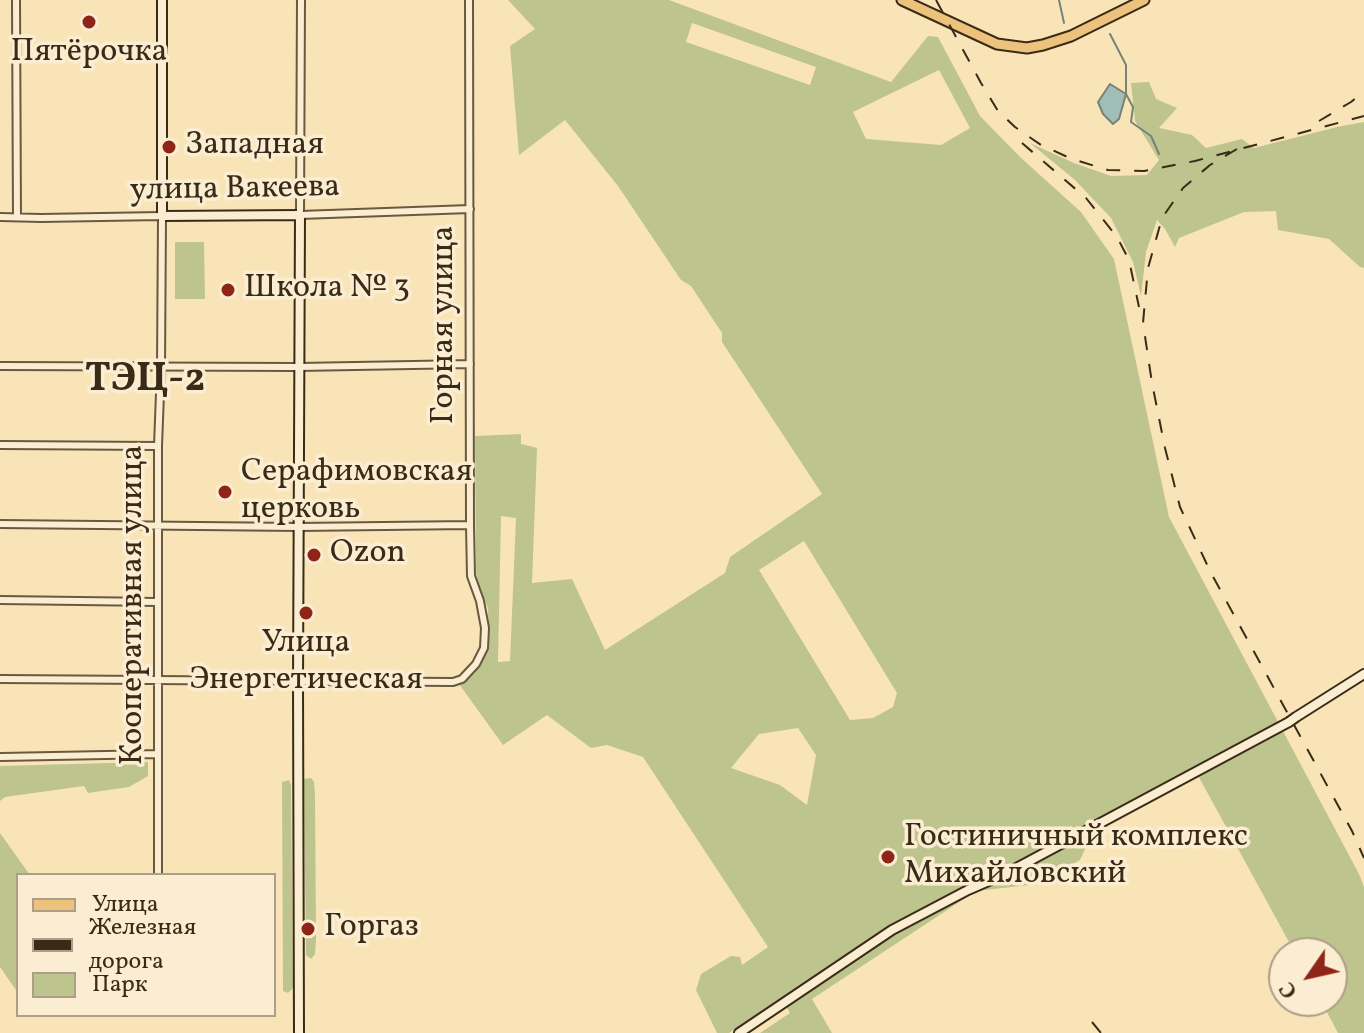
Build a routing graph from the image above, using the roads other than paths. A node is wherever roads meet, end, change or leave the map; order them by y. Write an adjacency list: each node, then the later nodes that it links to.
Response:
1 (16, 0): 11 (street)
2 (162, 0): 9 (street, Кооперативная улица)
3 (301, 0): 8 (street)
4 (469, 0): 7 (street, Горная улица)
5 (902, 0): 6 (main road)
6 (1144, 0)
7 (470, 209): 8 (street, улица Вакеева); 12 (street, Горная улица)
8 (300, 215): 9 (street, улица Вакеева); 15 (street)
9 (162, 216): 11 (street, улица Вакеева); 14 (street, Кооперативная улица)
10 (0, 217): 11 (street, улица Вакеева)
11 (17, 217)
12 (470, 364): 15 (street); 20 (street, Горная улица)
13 (0, 366): 14 (street)
14 (161, 367): 15 (street); 17 (street, Кооперативная улица)
15 (298, 367): 21 (street)
16 (0, 445): 17 (street)
17 (158, 446): 19 (street, Кооперативная улица)
18 (0, 524): 19 (street)
19 (158, 525): 21 (street); 23 (street, Кооперативная улица)
20 (470, 525): 21 (street); 27 (street, Горная улица)
21 (298, 527): 27 (street)
22 (0, 600): 23 (street)
23 (158, 602): 26 (street, Кооперативная улица)
24 (1364, 674): 32 (street)
25 (0, 679): 26 (street)
26 (158, 680): 27 (street); 28 (street, Кооперативная улица)
27 (298, 682): 31 (street)
28 (158, 754): 29 (street); 30 (street, Кооперативная улица)
29 (1, 757)
30 (158, 873)
31 (299, 1033)
32 (739, 1033)

